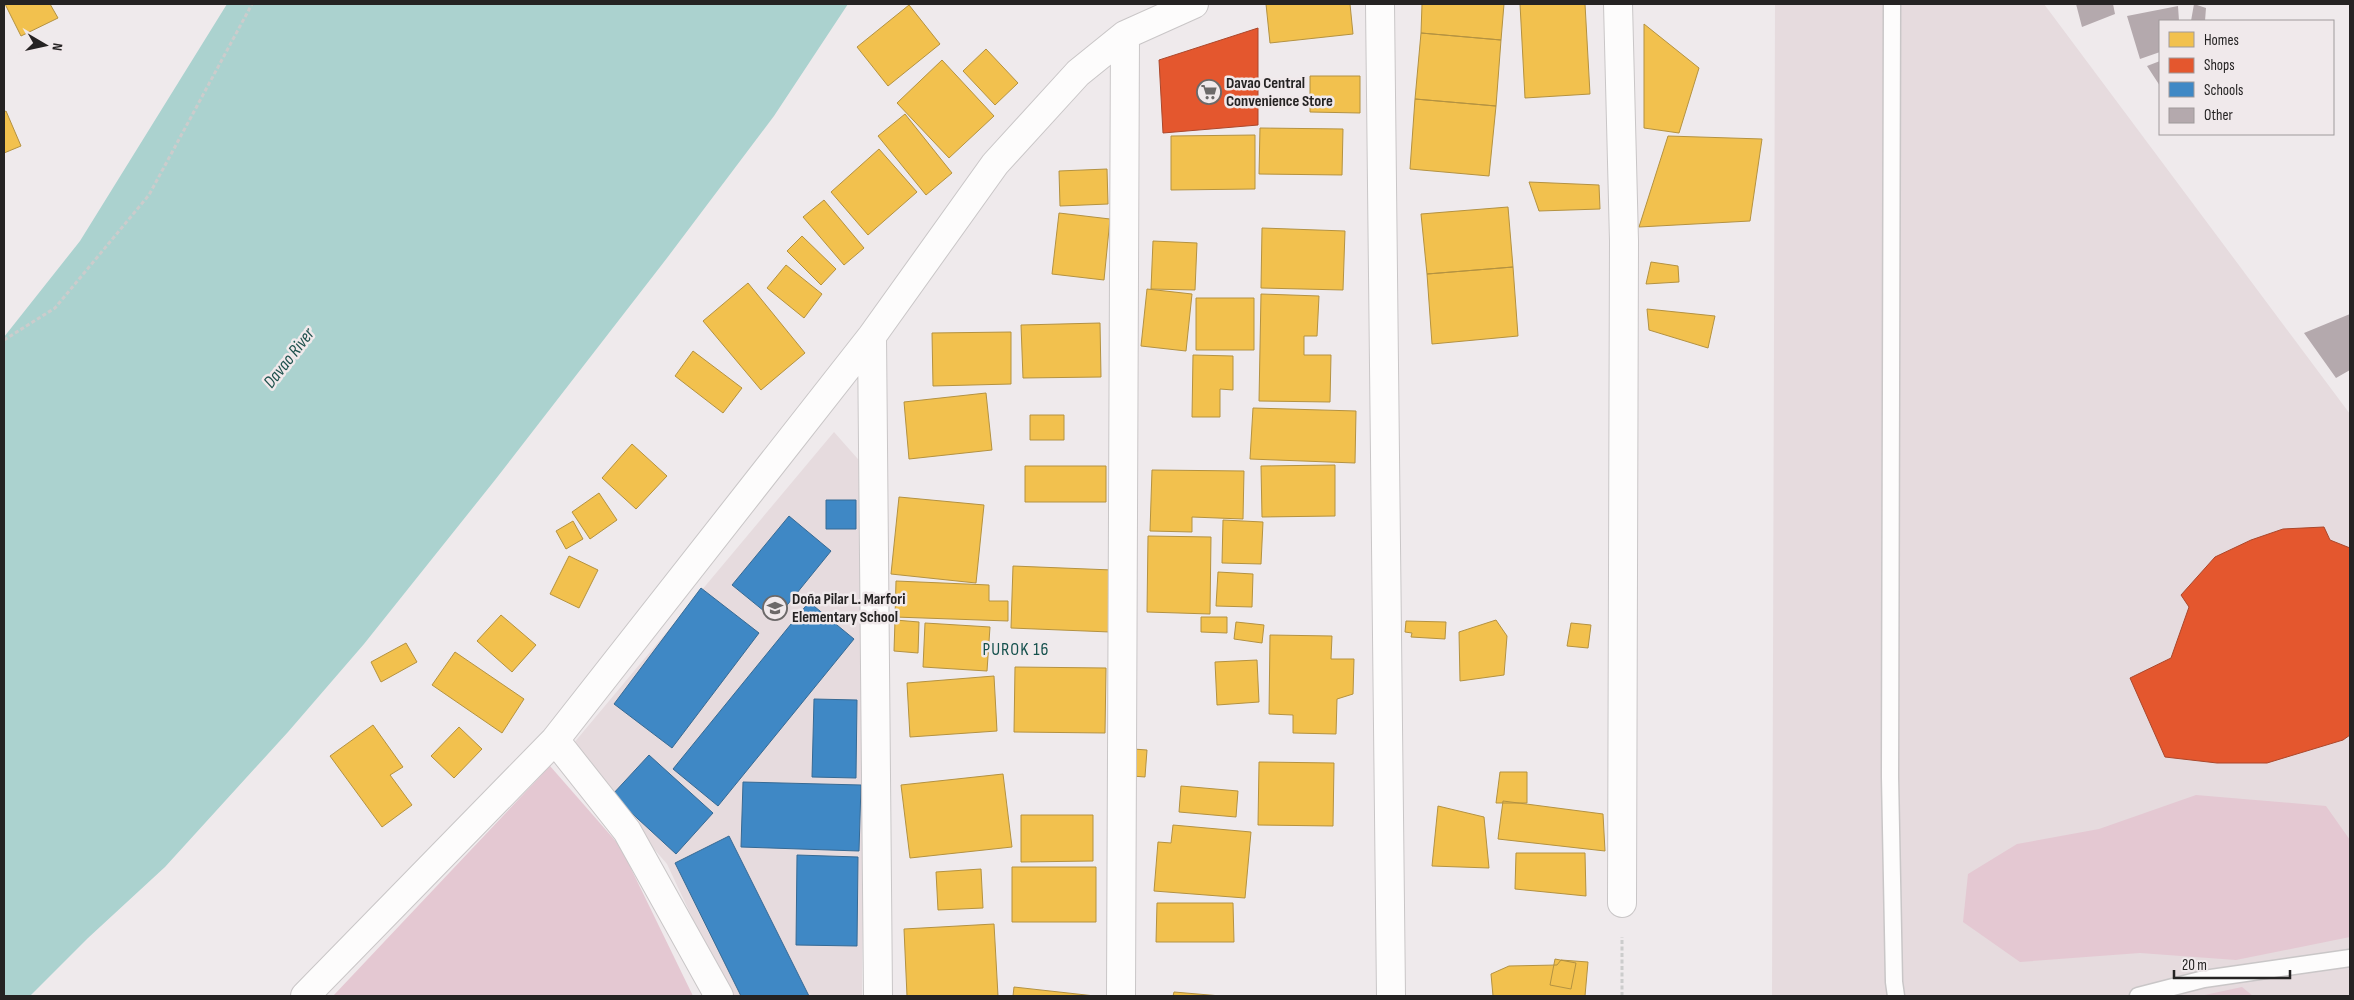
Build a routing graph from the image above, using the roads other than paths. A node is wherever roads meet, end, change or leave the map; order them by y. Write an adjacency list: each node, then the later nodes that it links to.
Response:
1 (1194, 4): 5 (street)
2 (1380, 4): 14 (street)
3 (1618, 4): 8 (street)
4 (1892, 4): 15 (lane)
5 (1125, 35): 6 (street); 13 (street)
6 (872, 336): 7 (street); 12 (street)
7 (555, 740): 10 (street); 11 (street)
8 (1622, 903)
9 (2350, 958): 16 (lane)
10 (305, 996)
11 (719, 996)
12 (878, 996)
13 (1121, 996)
14 (1392, 996)
15 (1896, 996)
16 (2138, 996)

